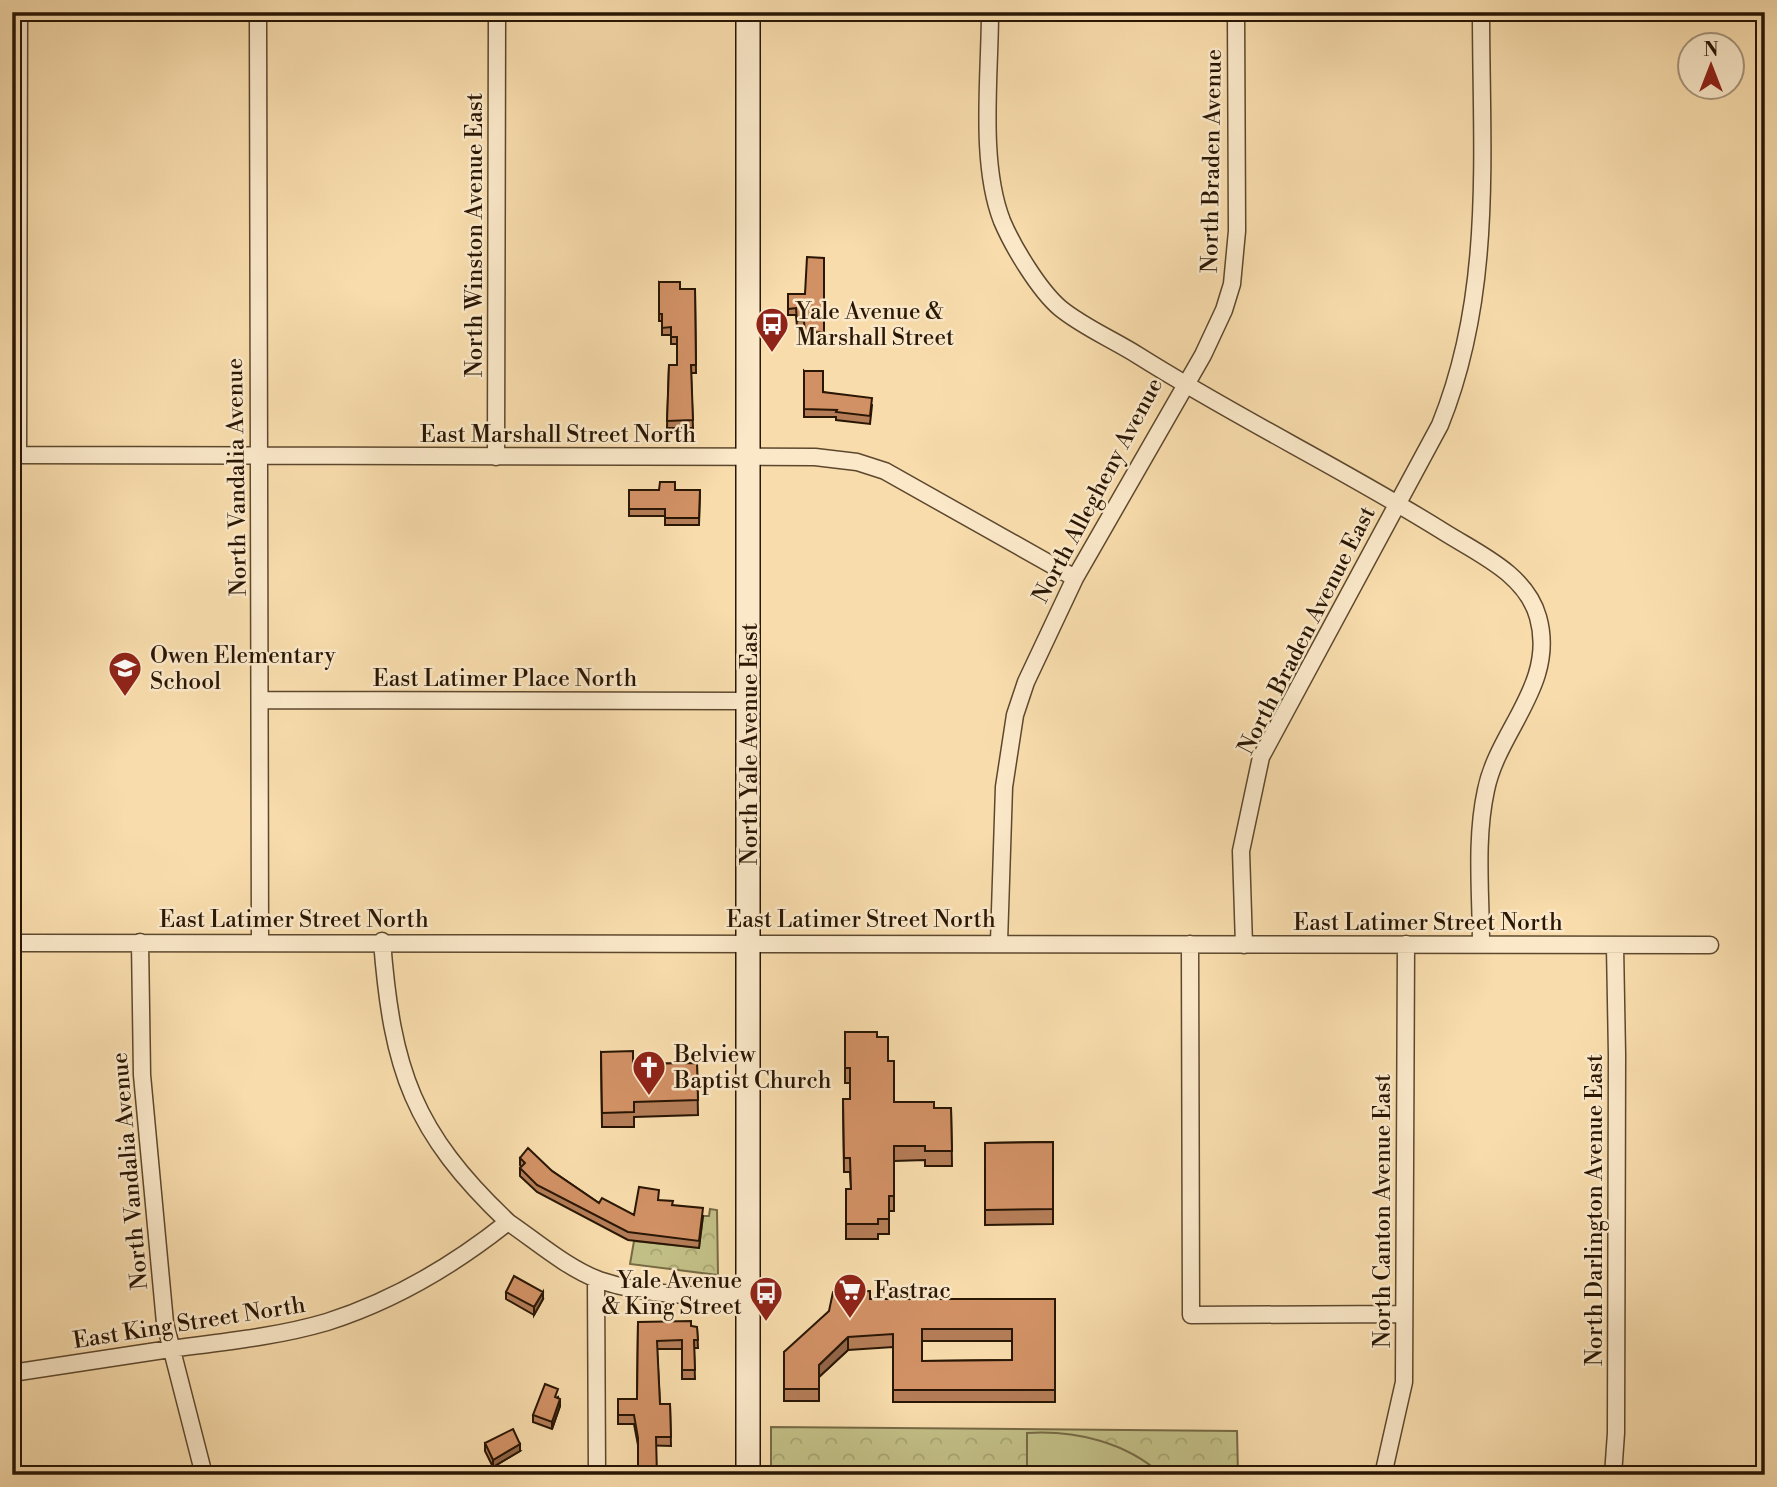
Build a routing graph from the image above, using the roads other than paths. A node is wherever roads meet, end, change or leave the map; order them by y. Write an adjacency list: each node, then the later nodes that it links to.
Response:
1 (19, 12): 9 (street)
2 (258, 12): 10 (street, North Vandalia Avenue)
3 (497, 12): 12 (street, North Winston Avenue East)
4 (748, 12): 11 (main road, North Yale Avenue East)
5 (990, 12): 8 (street, North Allegheny Avenue)
6 (1236, 12): 8 (street, North Braden Avenue)
7 (1481, 12): 13 (street)
8 (1185, 385): 13 (street); 14 (street, North Allegheny Avenue)
9 (15, 455): 10 (street, East Marshall Street North)
10 (257, 456): 12 (street, East Marshall Street North); 15 (street, North Vandalia Avenue)
11 (750, 456): 12 (street, East Marshall Street North); 14 (street, East Marshall Street North); 16 (main road, North Yale Avenue East)
12 (496, 457)
13 (1397, 503): 25 (street); 26 (street, North Braden Avenue East)
14 (1075, 578): 20 (street, North Allegheny Avenue)
15 (260, 700): 16 (street, East Latimer Place North); 18 (street, North Vandalia Avenue)
16 (749, 701): 22 (main road, North Yale Avenue East)
17 (140, 942): 18 (street, East Latimer Street North); 21 (street, East Latimer Street North); 33 (street, North Vandalia Avenue)
18 (260, 942): 19 (street, East Latimer Street North)
19 (382, 942): 22 (street, East Latimer Street North); 29 (street)
20 (999, 942): 22 (street, East Latimer Street North); 23 (street, East Latimer Street North)
21 (12, 943)
22 (749, 943): 31 (main road, North Yale Avenue East)
23 (1190, 944): 26 (street, East Latimer Street North); 32 (street)
24 (1406, 944): 25 (street, East Latimer Street North); 26 (street, East Latimer Street North); 32 (street, North Canton Avenue East)
25 (1481, 944): 28 (street, East Latimer Street North)
26 (1244, 945)
27 (1710, 945): 28 (street, East Latimer Street North)
28 (1615, 946): 39 (street, North Darlington Avenue East)
29 (508, 1222): 30 (street); 33 (street, East King Street North)
30 (596, 1279): 31 (street); 35 (street)
31 (748, 1296): 37 (main road, North Yale Avenue East)
32 (1405, 1314): 38 (street, North Canton Avenue East)
33 (170, 1349): 34 (street, East King Street North); 36 (street, North Vandalia Avenue)
34 (12, 1373)
35 (596, 1474)
36 (204, 1475)
37 (748, 1475)
38 (1383, 1475)
39 (1612, 1475)

